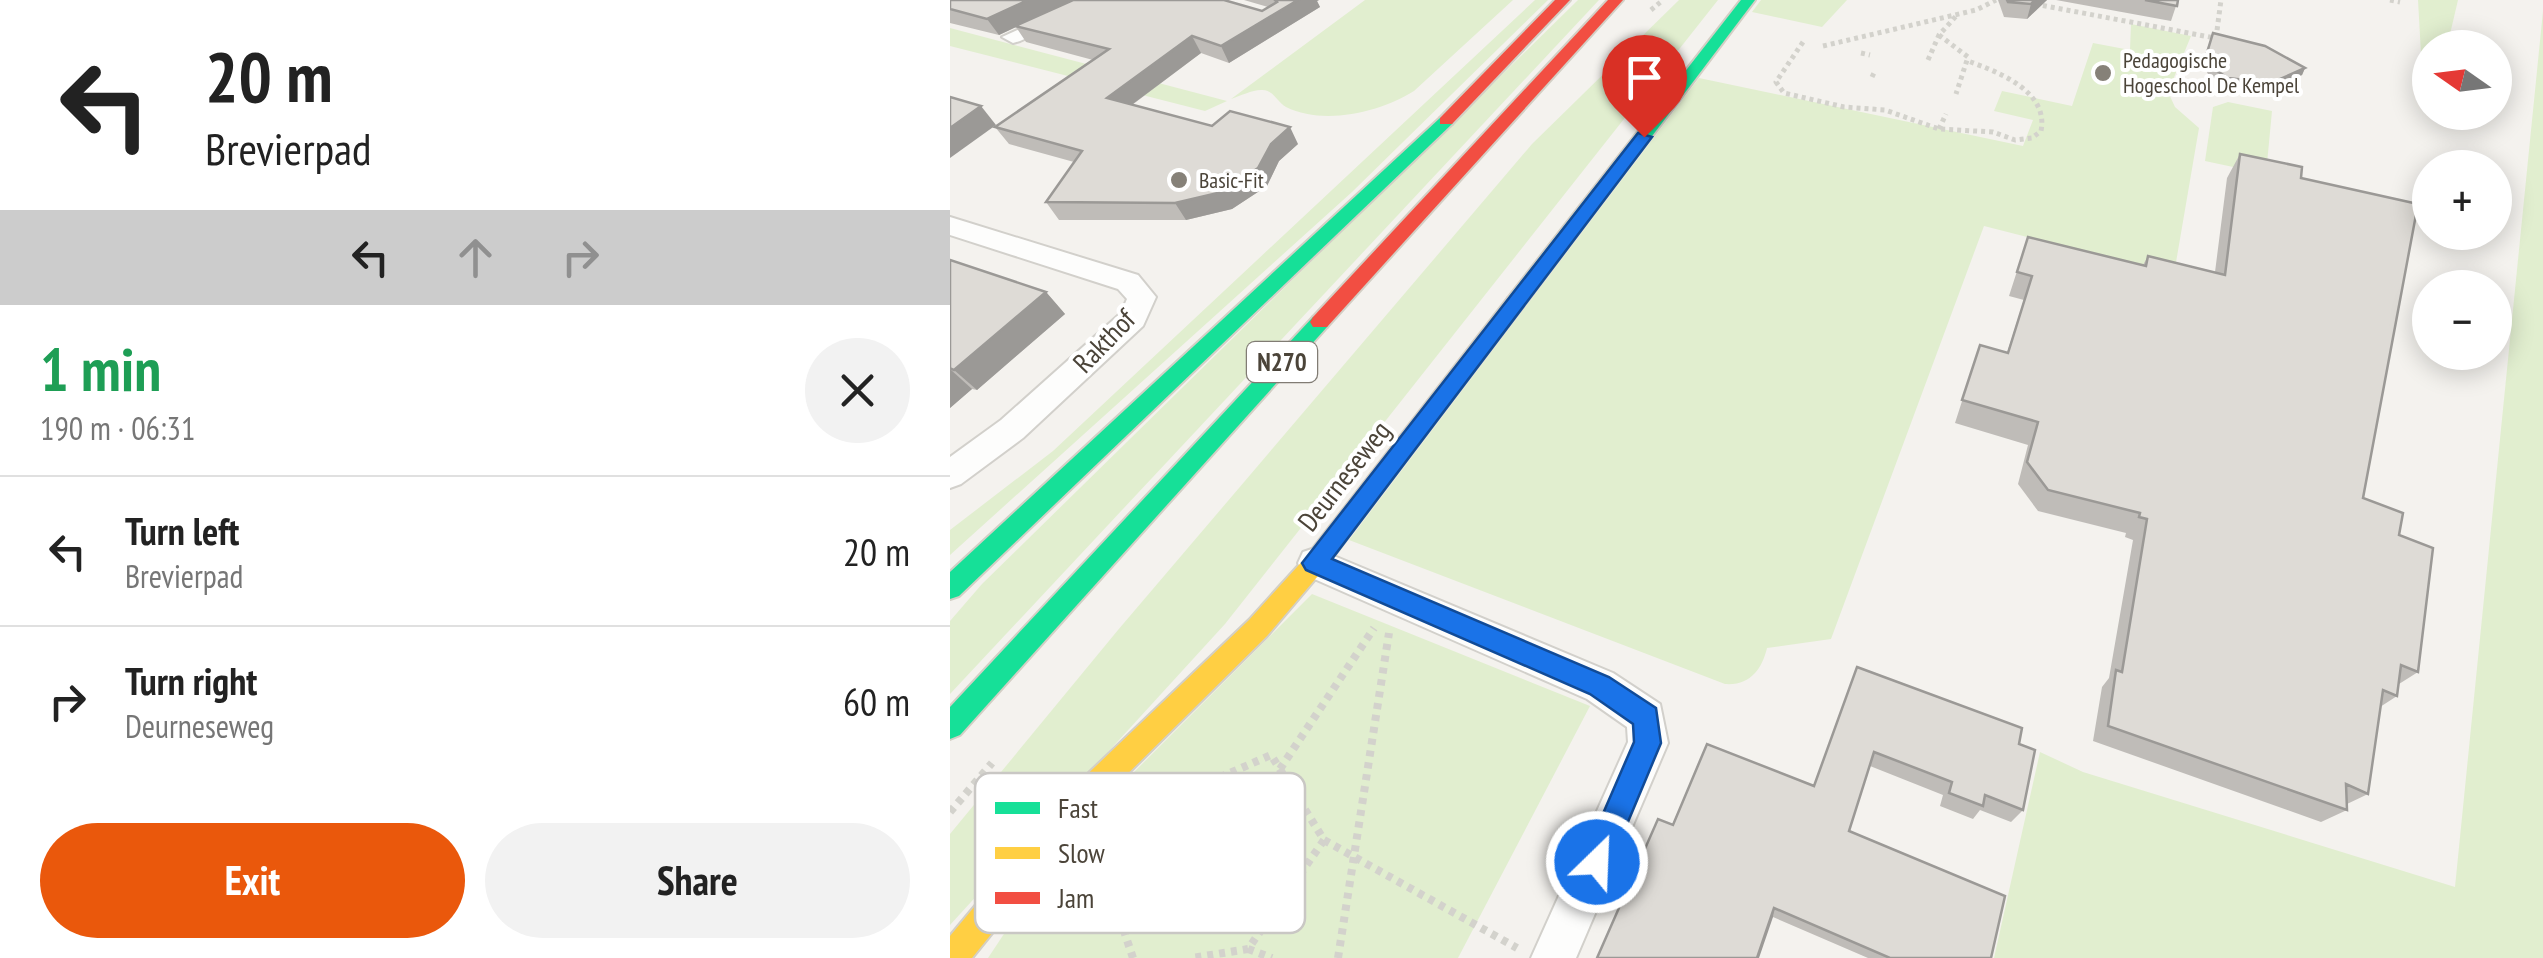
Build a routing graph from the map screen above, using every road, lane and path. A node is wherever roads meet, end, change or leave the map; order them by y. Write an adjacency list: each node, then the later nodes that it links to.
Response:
1 (1101, 0): 12 (street)
2 (1563, 0): 27 (main road, N270)
3 (1616, 0): 29 (main road, N270)
4 (1748, 0): 26 (main road, Deurneseweg)
5 (1996, 0): 10 (path)
6 (2221, 0): 13 (path)
7 (2390, 0): 8 (path)
8 (2400, 2)
9 (2030, 4): 13 (path)
10 (1959, 14): 11 (path); 16 (path)
11 (1939, 36): 19 (path); 20 (path)
12 (1012, 37)
13 (2216, 38): 14 (path)
14 (2232, 41)
15 (1803, 42): 23 (path)
16 (1823, 46)
17 (1860, 53): 18 (path)
18 (1870, 55)
19 (1928, 60)
20 (1968, 61): 21 (path); 23 (path)
21 (1956, 94)
22 (1946, 114): 23 (path)
23 (1939, 129)
24 (950, 226): 25 (street, Rakthof)
25 (950, 475)
26 (1314, 563): 28 (street); 31 (main road, Deurneseweg)
27 (950, 588)
28 (1394, 597): 30 (path); 36 (path); 48 (street)
29 (950, 726)
30 (1280, 769): 32 (path); 33 (path)
31 (1110, 773)
32 (1230, 773)
33 (1282, 773)
34 (1305, 809): 35 (path)
35 (1324, 840): 36 (path); 37 (path)
36 (1354, 857): 46 (path); 47 (path)
37 (1305, 867)
38 (975, 930): 42 (main road, Deurneseweg)
39 (1125, 933): 43 (path)
40 (1259, 933): 41 (path)
41 (1248, 948): 44 (path); 45 (path)
42 (952, 958)
43 (1133, 958)
44 (1192, 958)
45 (1272, 958)
46 (1338, 958)
47 (1536, 958)
48 (1553, 958)

